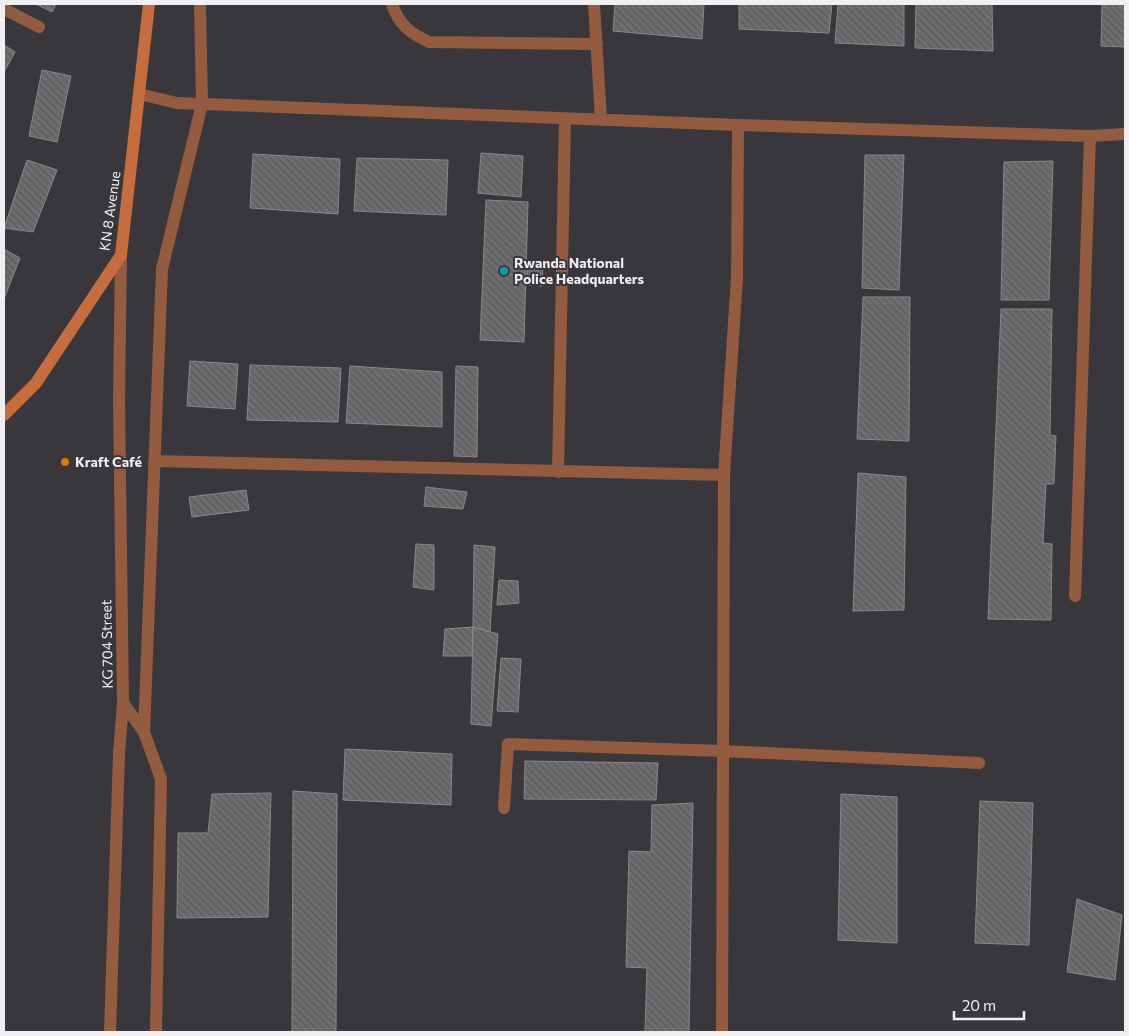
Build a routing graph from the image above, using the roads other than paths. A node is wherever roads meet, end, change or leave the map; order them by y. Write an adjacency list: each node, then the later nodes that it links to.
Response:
1 (149, 4): 8 (main road, KN 8 Avenue)
2 (200, 4): 9 (street)
3 (392, 4): 7 (street)
4 (594, 4): 7 (street)
5 (4, 8): 6 (street)
6 (39, 27)
7 (597, 44): 11 (street)
8 (139, 94): 9 (street); 15 (main road, KN 8 Avenue)
9 (202, 104): 10 (street); 17 (street)
10 (565, 118): 11 (street); 18 (street)
11 (600, 120): 12 (street)
12 (738, 125): 14 (street); 19 (street)
13 (1125, 134): 14 (street)
14 (1090, 136): 20 (street)
15 (121, 255): 16 (main road, KN 8 Avenue); 21 (street, KG 704 Street)
16 (4, 415)
17 (154, 461): 18 (street); 22 (street)
18 (558, 472): 19 (street)
19 (724, 475): 23 (street)
20 (1075, 596)
21 (122, 703): 22 (street); 26 (street, KG 704 Street)
22 (144, 732): 27 (street)
23 (723, 750): 24 (street); 25 (street); 28 (street)
24 (979, 763)
25 (504, 808)
26 (110, 1032)
27 (156, 1032)
28 (722, 1032)

